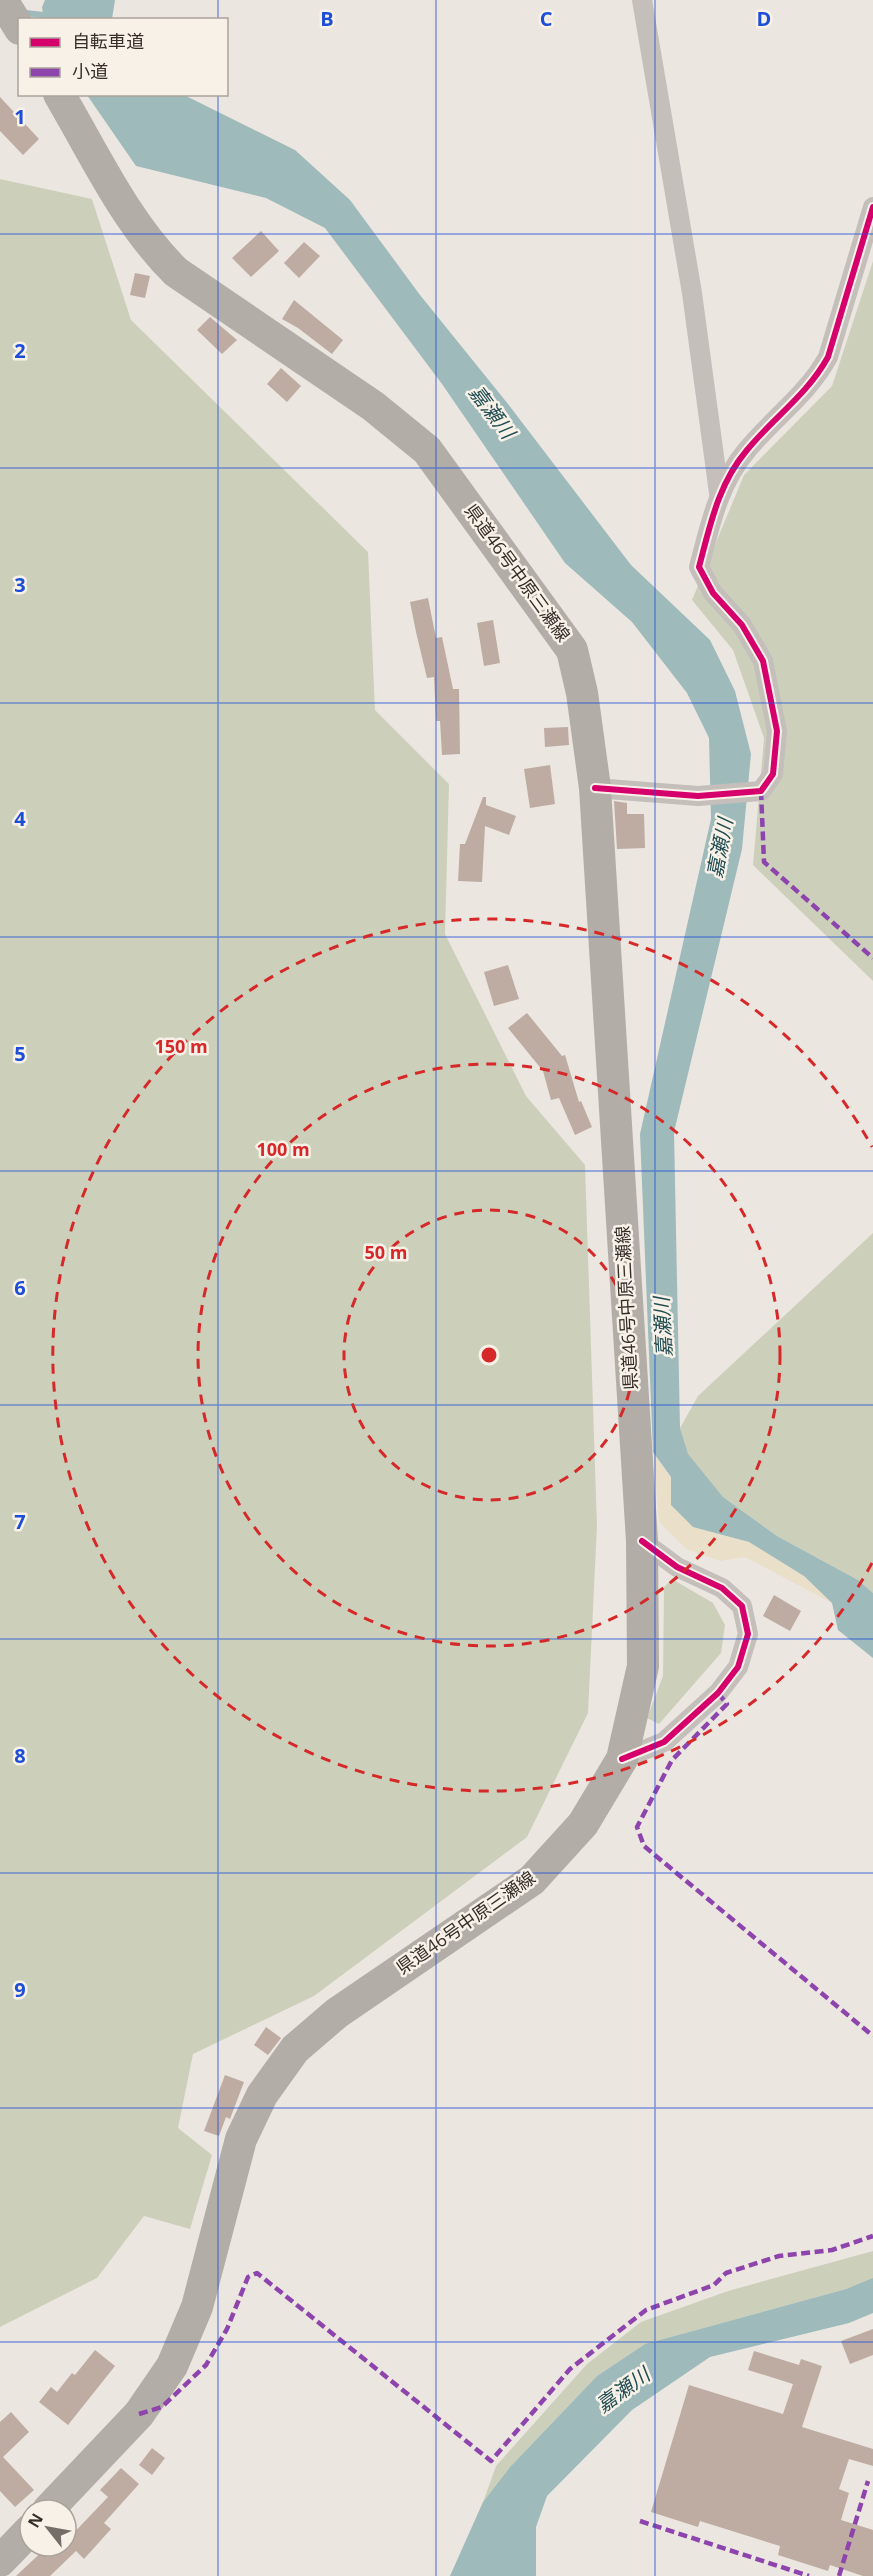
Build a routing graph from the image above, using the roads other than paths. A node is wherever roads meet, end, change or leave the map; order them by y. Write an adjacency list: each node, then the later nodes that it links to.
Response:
1 (3, 0): 3 (main road)
2 (642, 0): 6 (street)
3 (18, 25)
4 (60, 96): 7 (main road, 県道46号中原三瀬線)
5 (873, 207): 6 (street)
6 (719, 493): 7 (street)
7 (595, 789): 8 (main road, 県道46号中原三瀬線)
8 (642, 1541): 9 (main road, 県道46号中原三瀬線); 9 (street)
9 (622, 1760): 10 (main road, 県道46号中原三瀬線)
10 (59, 2498)
11 (18, 2542): 12 (main road)
12 (0, 2561)

